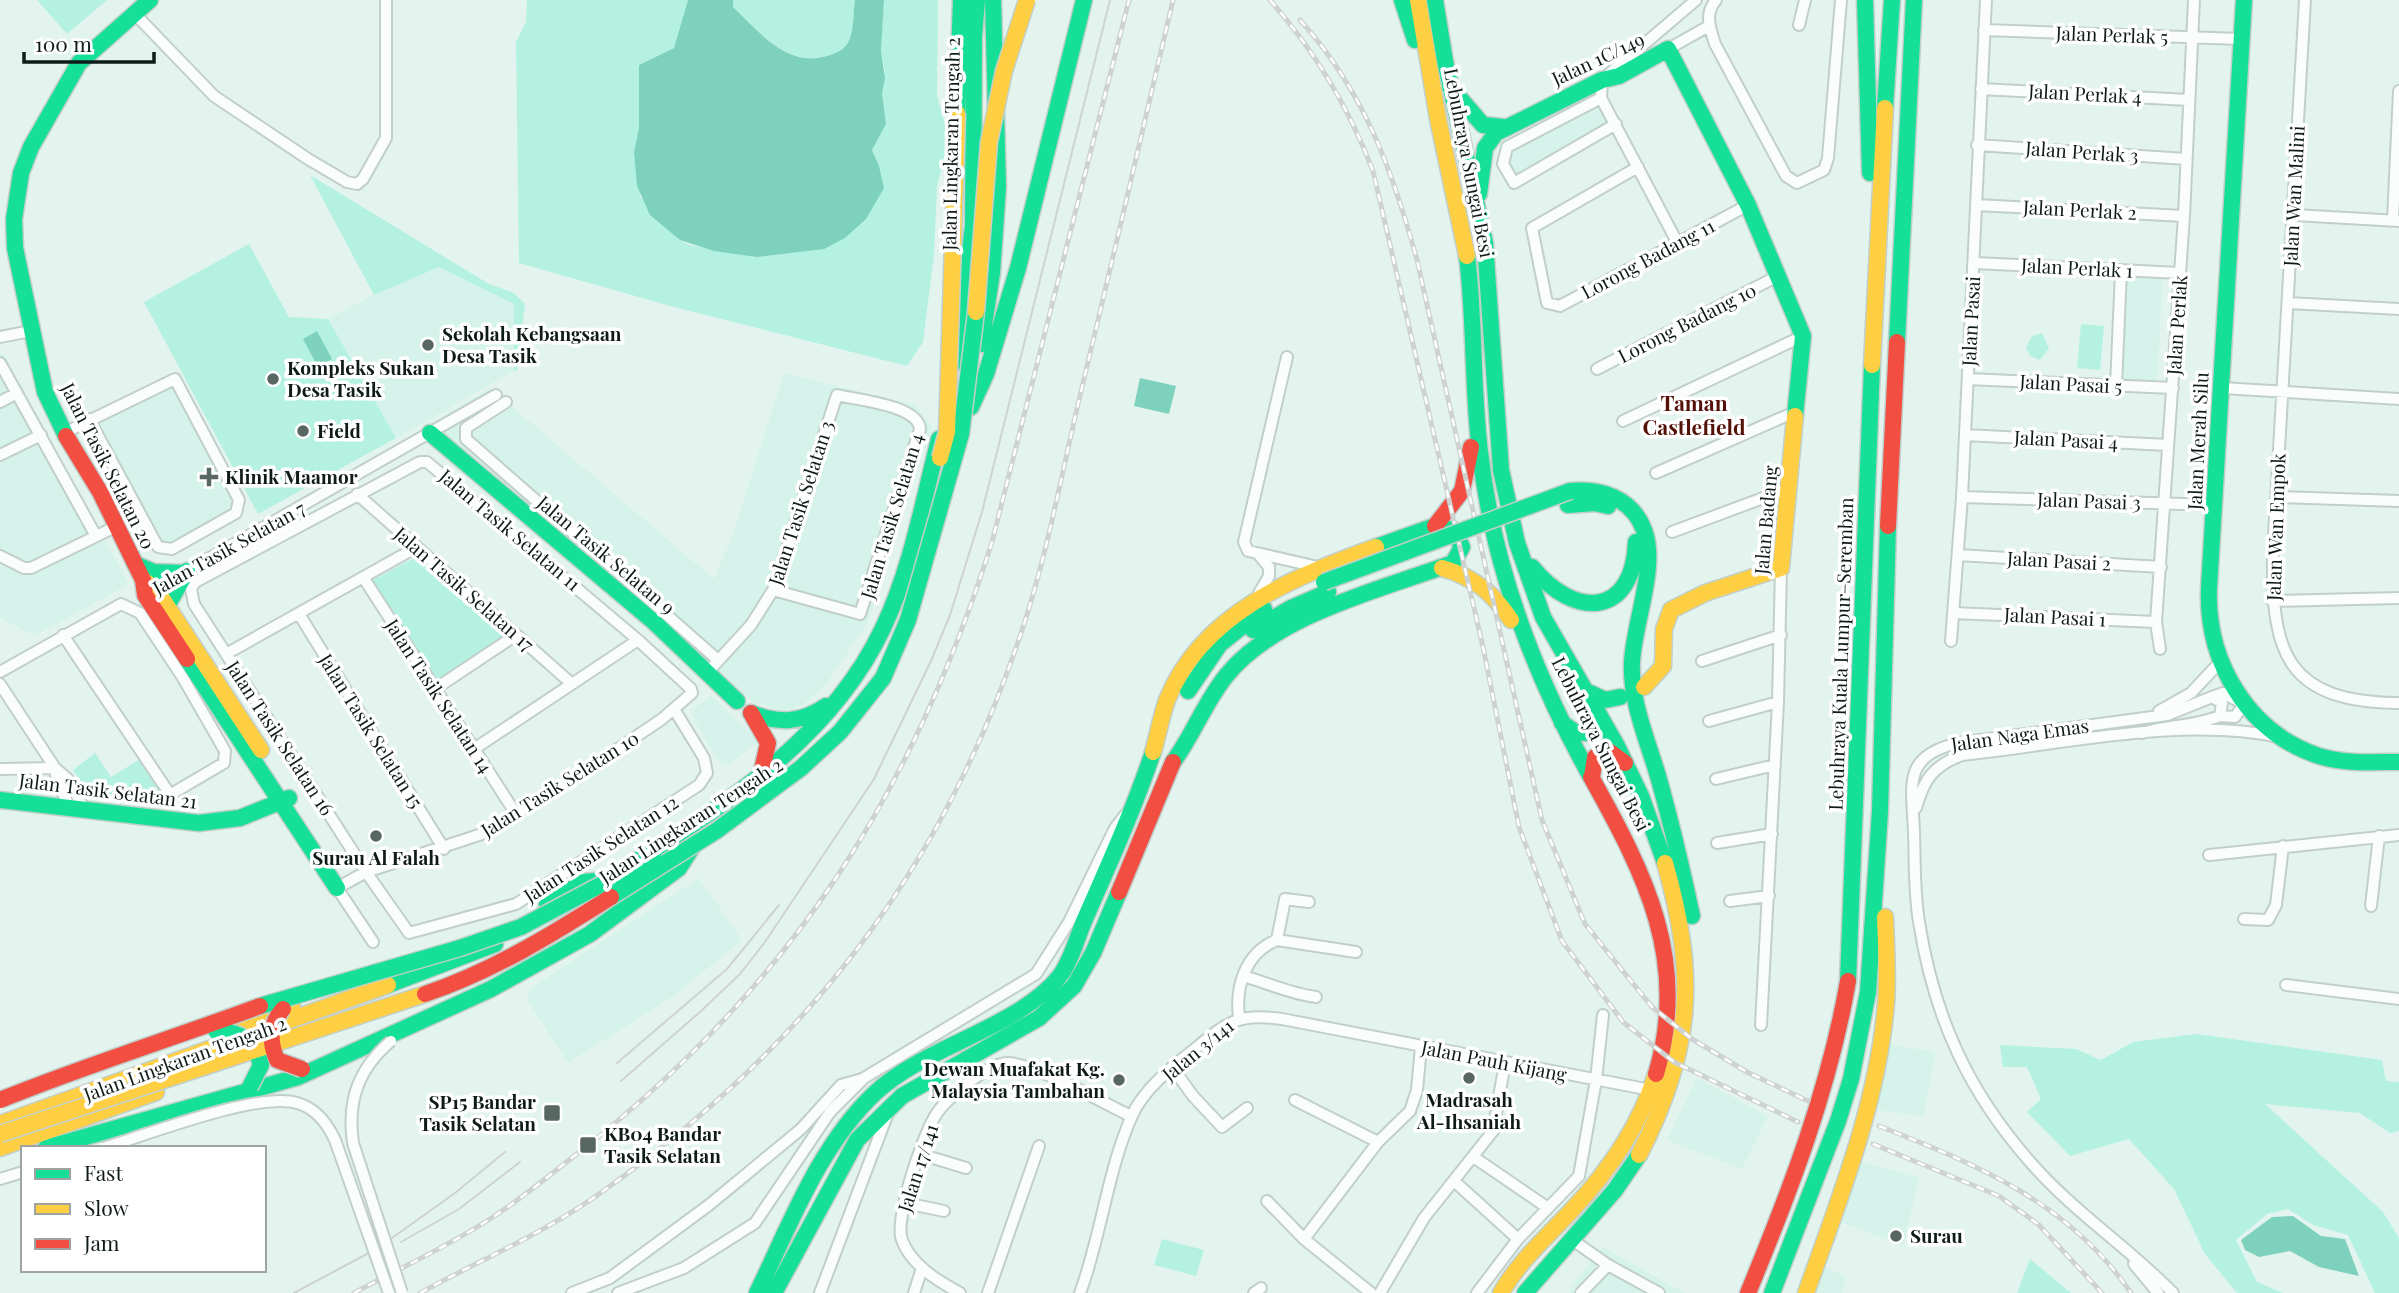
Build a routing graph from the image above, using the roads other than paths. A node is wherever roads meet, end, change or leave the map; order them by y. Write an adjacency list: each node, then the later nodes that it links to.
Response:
1 (150, 0): 24 (main road, Jalan Tasik Selatan 20)
2 (386, 0): 24 (street)
3 (961, 0): 215 (main road, bridge)
4 (977, 0): 142 (main road, Jalan Lingkaran Tengah 2)
5 (993, 0): 77 (main road, Jalan Lingkaran Tengah 2)
6 (1027, 0): 223 (main road, bridge)
7 (1084, 0): 77 (main road)
8 (1402, 0): 38 (main road)
9 (1418, 0): 38 (main road, Lebuhraya Sungai Besi)
10 (1436, 0): 32 (main road, Lebuhraya Sungai Besi)
11 (1696, 0): 31 (street)
12 (1716, 0): 26 (street)
13 (1805, 0): 25 (street)
14 (1841, 0): 26 (street)
15 (1865, 0): 53 (main road)
16 (1876, 0): 44 (main road)
17 (1892, 0): 44 (main road, Lebuhraya Kuala Lumpur–Seremban)
18 (1914, 0): 36 (main road)
19 (1924, 0): 36 (main road)
20 (1986, 0): 27 (street, Jalan Pasai)
21 (2194, 0): 28 (street, Jalan Perlak)
22 (2244, 0): 29 (main road, Jalan Merah Silu)
23 (2305, 0): 49 (street, Jalan Wan Malini)
24 (134, 13): 60 (main road, Jalan Tasik Selatan 20)
25 (1799, 25)
26 (1709, 26): 30 (street, Jalan 1C/149)
27 (1984, 30): 28 (street, Jalan Perlak 5); 33 (street, Jalan Pasai)
28 (2192, 38): 29 (street, Jalan Perlak 5); 37 (street, Jalan Perlak)
29 (2241, 39): 69 (main road, Jalan Merah Silu)
30 (1668, 49): 31 (main road, Jalan 1C/149); 47 (main road, Jalan Badang)
31 (1601, 80): 35 (street); 41 (main road, Jalan 1C/149)
32 (1449, 86): 41 (main road); 46 (main road, Lebuhraya Sungai Besi)
33 (1981, 89): 37 (street, Jalan Perlak 4); 42 (street, Jalan Pasai)
34 (2399, 91): 39 (street)
35 (1601, 98): 40 (street); 40 (street)
36 (1908, 99): 173 (main road)
37 (2189, 100): 43 (street, Jalan Perlak)
38 (1436, 104): 79 (main road, Lebuhraya Sungai Besi)
39 (2398, 121): 51 (street)
40 (1616, 124): 45 (street)
41 (1503, 127): 46 (main road)
42 (1977, 145): 43 (street, Jalan Perlak 3); 48 (street, Jalan Pasai)
43 (2186, 159): 50 (street, Jalan Perlak)
44 (1882, 165): 53 (main road, Lebuhraya Kuala Lumpur–Seremban)
45 (1638, 167): 52 (street); 52 (street, Lorong Badang 11)
46 (1477, 205): 101 (main road, Lebuhraya Sungai Besi)
47 (1748, 205): 52 (street, Lorong Badang 11); 57 (main road, Jalan Badang)
48 (1976, 205): 50 (street, Jalan Perlak 2); 54 (street, Jalan Pasai)
49 (2294, 215): 51 (street); 58 (street, Jalan Wan Malini)
50 (2184, 216): 56 (street, Jalan Perlak)
51 (2396, 220)
52 (1677, 242)
53 (1876, 261): 268 (main road, Lebuhraya Kuala Lumpur–Seremban)
54 (1975, 263): 55 (street, Jalan Perlak 1); 66 (street, Jalan Pasai)
55 (2121, 271): 56 (street, Jalan Perlak 1); 67 (street)
56 (2180, 273): 68 (street, Jalan Perlak)
57 (1776, 277): 61 (main road, Jalan Badang); 65 (street, Lorong Badang 10)
58 (2288, 303): 59 (street); 70 (street, Jalan Wan Malini)
59 (2399, 309)
60 (31, 331): 62 (street); 82 (main road, Jalan Tasik Selatan 20)
61 (1803, 336): 78 (main road, Jalan Badang); 81 (street)
62 (0, 337)
63 (1287, 357): 103 (street)
64 (0, 363): 71 (street)
65 (1597, 369)
66 (1968, 379): 67 (street, Jalan Pasai 5); 85 (street, Jalan Pasai)
67 (2116, 386): 68 (street, Jalan Pasai 5)
68 (2173, 388): 86 (street, Jalan Perlak)
69 (2222, 388): 70 (street); 96 (main road, Jalan Merah Silu)
70 (2282, 392): 74 (street); 92 (street, Jalan Wan Empok)
71 (17, 393): 75 (street); 84 (street)
72 (496, 395): 83 (street, Jalan Tasik Selatan 7)
73 (837, 395): 114 (street, Jalan Tasik Selatan 3); 114 (street, Jalan Tasik Selatan 4)
74 (2399, 399)
75 (0, 402)
76 (506, 402): 134 (street)
77 (971, 407): 182 (main road, Jalan Lingkaran Tengah 2)
78 (1797, 411): 88 (street); 89 (main road, Jalan Badang)
79 (1476, 415): 97 (main road); 129 (main road, Lebuhraya Sungai Besi)
80 (89, 419): 80 (street); 82 (street)
81 (1623, 421)
82 (64, 433): 98 (main road, Jalan Tasik Selatan 20)
83 (430, 433): 110 (street, Jalan Tasik Selatan 7); 134 (main road, Jalan Tasik Selatan 9)
84 (41, 435): 87 (street); 100 (street)
85 (1965, 435): 86 (street, Jalan Pasai 4); 91 (street, Jalan Pasai)
86 (2168, 445): 95 (street, Jalan Perlak)
87 (0, 455)
88 (1656, 473)
89 (1790, 488): 99 (street); 109 (main road, Jalan Badang)
90 (357, 494): 102 (street, Jalan Tasik Selatan 17); 110 (street, Jalan Tasik Selatan 11); 127 (street, Jalan Tasik Selatan 11)
91 (1962, 497): 95 (street, Jalan Pasai 3); 104 (street, Jalan Pasai)
92 (2276, 497): 94 (street); 117 (street, Jalan Wan Empok)
93 (1569, 498): 101 (main road); 112 (main road); 202 (main road)
94 (2399, 500)
95 (2166, 503): 96 (street, Jalan Pasai 3); 107 (street, Jalan Perlak)
96 (2215, 505): 132 (main road, Jalan Merah Silu)
97 (1435, 526): 108 (main road); 112 (main road)
98 (115, 527): 100 (street); 106 (main road, Jalan Tasik Selatan 20)
99 (1672, 532)
100 (96, 536): 105 (street)
101 (1516, 539): 140 (main road, Lebuhraya Sungai Besi)
102 (417, 547): 111 (street); 125 (street, Jalan Tasik Selatan 17)
103 (1259, 555): 112 (street); 116 (street)
104 (1958, 555): 107 (street, Jalan Pasai 2); 120 (street, Jalan Pasai)
105 (0, 556)
106 (135, 564): 110 (main road); 113 (main road, Jalan Tasik Selatan 20)
107 (2161, 567): 122 (street, Jalan Perlak)
108 (1442, 568): 129 (main road); 160 (main road)
109 (1781, 568): 126 (street, Jalan Badang); 138 (main road)
110 (189, 576): 113 (street, Jalan Tasik Selatan 7); 118 (street); 119 (main road)
111 (363, 577): 121 (street); 139 (street, Jalan Tasik Selatan 14)
112 (1325, 581): 116 (main road); 159 (main road); 160 (main road)
113 (148, 588): 119 (main road, Jalan Tasik Selatan 20); 171 (main road, Jalan Tasik Selatan 20)
114 (773, 590): 134 (street, Jalan Tasik Selatan 3)
115 (2399, 598): 117 (street)
116 (1252, 600): 159 (main road)
117 (2273, 601): 146 (street, Jalan Wan Empok)
118 (194, 604): 123 (street); 131 (street, Jalan Tasik Selatan 16)
119 (167, 606): 123 (main road, Jalan Tasik Selatan 20)
120 (1953, 612): 122 (street, Jalan Pasai 1); 128 (street, Jalan Pasai)
121 (299, 614): 131 (street); 181 (street, Jalan Tasik Selatan 15)
122 (2156, 622): 130 (street, Jalan Perlak)
123 (181, 624): 171 (main road, Jalan Tasik Selatan 20)
124 (63, 635): 124 (street); 135 (street)
125 (516, 635): 137 (street, Jalan Tasik Selatan 17); 139 (street)
126 (1781, 635): 133 (street); 145 (street, Jalan Badang)
127 (638, 639): 137 (street); 141 (street, Jalan Tasik Selatan 11)
128 (1951, 641)
129 (1527, 644): 154 (main road, Lebuhraya Sungai Besi)
130 (2160, 649)
131 (226, 654): 184 (street, Jalan Tasik Selatan 16)
132 (2221, 661): 147 (main road, Jalan Merah Silu); 152 (street, Jalan Naga Emas)
133 (1702, 662)
134 (712, 667): 144 (main road, Jalan Tasik Selatan 9)
135 (0, 672)
136 (0, 684): 164 (street)
137 (572, 684): 158 (street)
138 (1644, 687)
139 (435, 689): 158 (street, Jalan Tasik Selatan 14)
140 (1584, 690): 148 (main road, Lebuhraya Sungai Besi); 155 (main road)
141 (692, 691): 149 (street, Jalan Tasik Selatan 10)
142 (846, 692): 150 (main road, Jalan Tasik Selatan 9); 168 (main road, Jalan Lingkaran Tengah 2)
143 (2212, 698): 147 (street); 151 (street); 152 (street, Jalan Naga Emas)
144 (737, 701): 150 (street, Jalan Tasik Selatan 9)
145 (1778, 702): 153 (street); 163 (street, Jalan Badang)
146 (2399, 703)
147 (2244, 704): 151 (street, Jalan Naga Emas); 157 (main road, Jalan Merah Silu)
148 (1594, 706): 154 (main road); 155 (main road, Lebuhraya Sungai Besi)
149 (674, 709): 174 (street, Jalan Tasik Selatan 10); 184 (street, Jalan Tasik Selatan 12)
150 (751, 713): 168 (main road, Jalan Tasik Selatan 9)
151 (2220, 716): 156 (street, Jalan Naga Emas)
152 (2141, 718): 175 (street, Jalan Naga Emas)
153 (1709, 722)
154 (1562, 723): 166 (main road, Lebuhraya Sungai Besi)
155 (1606, 726): 161 (main road, Lebuhraya Sungai Besi)
156 (2142, 733): 157 (street, Jalan Naga Emas); 175 (street, Jalan Naga Emas)
157 (2283, 739): 162 (main road, Jalan Merah Silu)
158 (474, 748): 174 (street, Jalan Tasik Selatan 14)
159 (1153, 752): 169 (main road)
160 (1173, 762): 217 (main road)
161 (1625, 762): 166 (main road); 202 (main road, Lebuhraya Sungai Besi)
162 (2399, 762)
163 (1775, 765): 167 (street); 176 (street, Jalan Badang)
164 (55, 768): 165 (street); 172 (street)
165 (0, 769)
166 (1592, 777): 213 (main road, Lebuhraya Sungai Besi)
167 (1716, 779)
168 (760, 780): 185 (main road, Jalan Lingkaran Tengah 2)
169 (1139, 796): 211 (street); 254 (main road)
170 (0, 800): 172 (main road, Jalan Tasik Selatan 21)
171 (287, 800): 172 (main road, Jalan Tasik Selatan 21); 186 (main road, Jalan Tasik Selatan 20)
172 (77, 808)
173 (1880, 811): 269 (main road); 270 (main road)
174 (516, 814): 181 (street, Jalan Tasik Selatan 10)
175 (1914, 818): 244 (street, Jalan Naga Emas)
176 (1772, 834): 179 (street); 187 (street, Jalan Badang)
177 (2399, 835): 178 (street)
178 (2379, 836): 180 (street); 190 (street)
179 (1717, 843)
180 (2283, 846): 183 (street); 191 (street)
181 (444, 849): 184 (street, Jalan Tasik Selatan 10)
182 (691, 849): 197 (main road); 231 (main road, Jalan Lingkaran Tengah 2)
183 (2209, 855)
184 (366, 872): 186 (street, Jalan Tasik Selatan 10)
185 (607, 880): 200 (main road, bridge); 222 (main road, Jalan Lingkaran Tengah 2)
186 (341, 885): 193 (street, Jalan Tasik Selatan 20)
187 (1769, 896): 188 (street); 204 (street, Jalan Badang)
188 (1730, 901)
189 (1309, 902): 192 (street)
190 (2371, 906)
191 (2244, 919)
192 (1278, 940): 194 (street); 195 (street)
193 (373, 942)
194 (1356, 953)
195 (1243, 976): 198 (street); 203 (street)
196 (2286, 985): 199 (street)
197 (491, 989): 210 (main road); 251 (street, bridge)
198 (1316, 997)
199 (2399, 999)
200 (283, 1009): 206 (main road, bridge); 210 (main road, bridge)
201 (1603, 1015): 212 (street)
202 (1687, 1016): 247 (main road, Lebuhraya Sungai Besi)
203 (1239, 1017): 205 (street, Jalan 3/141); 209 (street, Jalan 3/141)
204 (1761, 1025)
205 (1338, 1030): 207 (street, Jalan Pauh Kijang)
206 (216, 1031): 214 (main road, bridge); 219 (main road)
207 (1421, 1047): 208 (street, Jalan Pauh Kijang); 225 (street)
208 (1505, 1063): 212 (street, Jalan Pauh Kijang); 234 (street)
209 (1172, 1067): 218 (street); 221 (street, Jalan 3/141)
210 (308, 1069): 214 (main road)
211 (864, 1078): 252 (street); 253 (street)
212 (1596, 1080): 213 (street, Jalan Pauh Kijang); 242 (street)
213 (1651, 1090): 264 (main road, Lebuhraya Sungai Besi)
214 (229, 1097): 220 (main road)
215 (0, 1100)
216 (1295, 1100): 225 (street)
217 (890, 1107): 255 (main road); 256 (street)
218 (1247, 1108)
219 (0, 1112)
220 (157, 1116): 224 (main road); 229 (main road)
221 (1131, 1116): 232 (street, Jalan 17/141); 260 (street, Jalan 3/141)
222 (0, 1124)
223 (0, 1134)
224 (74, 1140): 226 (main road); 227 (main road)
225 (1378, 1142): 245 (street)
226 (53, 1146)
227 (89, 1146)
228 (110, 1146): 250 (street, bridge)
229 (134, 1146)
230 (1039, 1146): 259 (street)
231 (0, 1148)
232 (920, 1154): 236 (street); 241 (street, Jalan 17/141)
233 (21, 1155): 235 (main road)
234 (1475, 1158): 239 (street); 242 (street)
235 (0, 1160)
236 (966, 1168)
237 (21, 1173): 238 (street)
238 (0, 1179)
239 (1454, 1181): 246 (street); 262 (street)
240 (1267, 1201): 245 (street)
241 (905, 1203): 243 (street); 249 (street, Jalan 17/141)
242 (1548, 1208): 246 (street)
243 (944, 1211)
244 (2107, 1233): 271 (street, Jalan Naga Emas); 272 (street, Jalan Naga Emas)
245 (1304, 1239): 261 (street)
246 (1518, 1239): 263 (street)
247 (1571, 1239): 248 (street); 265 (main road, Lebuhraya Sungai Besi)
248 (1608, 1265): 266 (street); 267 (street)
249 (922, 1268): 257 (street); 258 (street, Jalan 17/141)
250 (389, 1293)
251 (402, 1293)
252 (572, 1293)
253 (618, 1293)
254 (757, 1293)
255 (775, 1293)
256 (820, 1293)
257 (914, 1293)
258 (960, 1293)
259 (988, 1293)
260 (1080, 1293)
261 (1371, 1293)
262 (1380, 1293)
263 (1477, 1293)
264 (1501, 1293)
265 (1525, 1293)
266 (1581, 1293)
267 (1659, 1293)
268 (1748, 1293)
269 (1772, 1293)
270 (1806, 1293)
271 (2158, 1293)
272 (2174, 1293)

